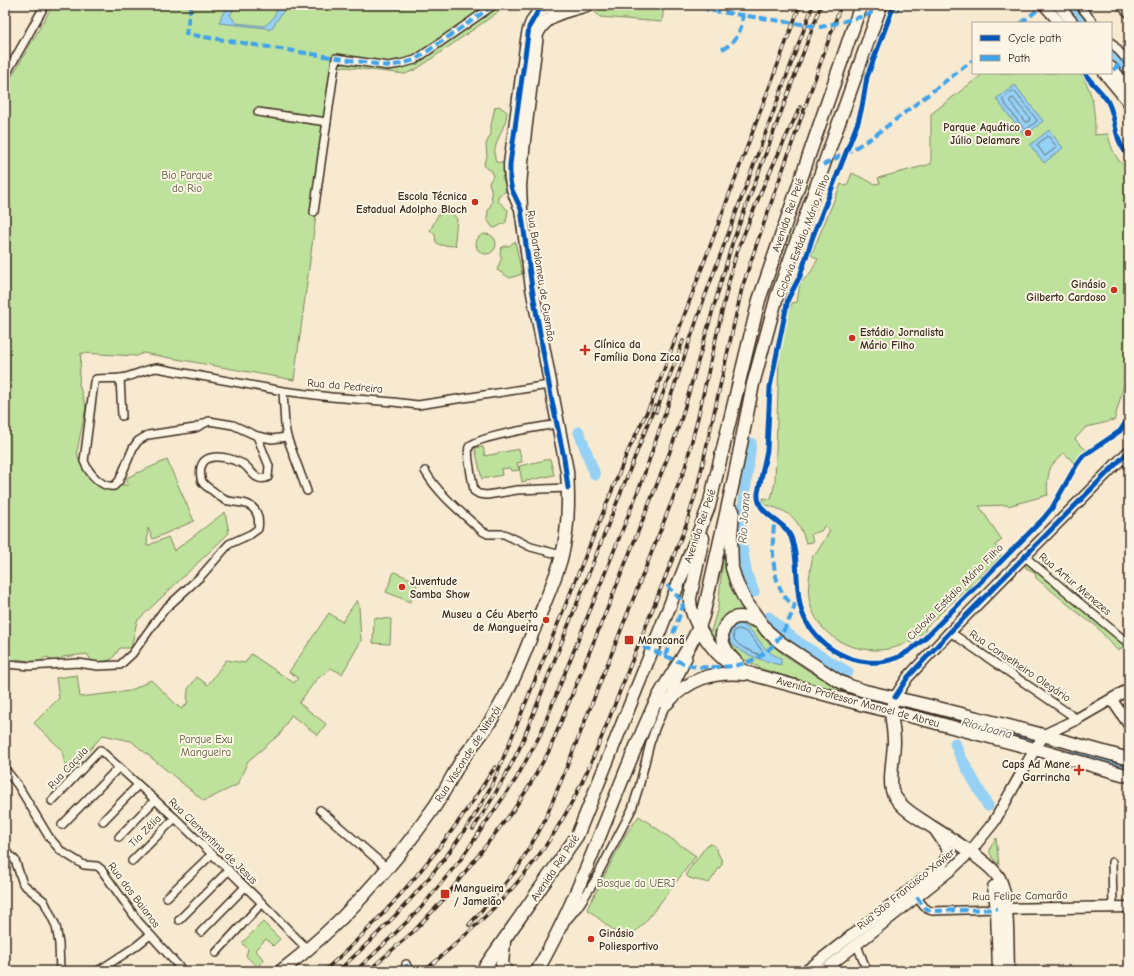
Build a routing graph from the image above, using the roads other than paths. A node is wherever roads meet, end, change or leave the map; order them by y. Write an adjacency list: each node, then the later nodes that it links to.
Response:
1 (45, 5): 18 (street)
2 (494, 5): 24 (street)
3 (549, 5): 19 (main road, Rua Bartolomeu de Gusmão)
4 (587, 5): 21 (main road, Rua Bartolomeu de Gusmão)
5 (862, 5): 27 (main road, Avenida Rei Pelé)
6 (881, 5): 28 (main road, Avenida Rei Pelé)
7 (1079, 5): 13 (street)
8 (1122, 5): 10 (main road)
9 (1050, 7): 11 (main road); 12 (main road)
10 (1129, 12)
11 (1059, 22)
12 (1072, 22)
13 (1093, 22)
14 (1112, 43): 15 (street)
15 (1129, 63)
16 (1112, 68): 20 (main road)
17 (1105, 74): 22 (main road)
18 (5, 76)
19 (521, 83): 21 (main road); 25 (main road, Rua Bartolomeu de Gusmão)
20 (1129, 88)
21 (529, 95): 25 (main road, Rua Bartolomeu de Gusmão)
22 (1129, 103)
23 (258, 112): 24 (street)
24 (327, 122): 26 (street)
25 (521, 209): 30 (main road, Rua Bartolomeu de Gusmão)
26 (314, 212)
27 (745, 359): 28 (main road); 41 (main road, Avenida Rei Pelé)
28 (755, 375): 38 (main road, Avenida Rei Pelé)
29 (120, 378): 31 (street, Rua da Pedreira); 32 (street); 34 (street)
30 (549, 385): 31 (street, Rua da Pedreira); 33 (main road, Rua Bartolomeu de Gusmão)
31 (283, 391): 35 (street)
32 (122, 416)
33 (558, 424): 39 (main road, Rua Bartolomeu de Gusmão); 39 (street)
34 (257, 436): 35 (street); 49 (street)
35 (287, 436): 40 (street)
36 (1127, 458): 43 (main road)
37 (425, 471): 42 (street)
38 (735, 474): 44 (main road, Avenida Professor Manoel de Abreu); 45 (main road, Avenida Rei Pelé)
39 (568, 488): 42 (main road, Rua Visconde de Niterói)
40 (307, 492)
41 (709, 506): 45 (main road, Avenida Professor Manoel de Abreu); 94 (main road, Avenida Rei Pelé)
42 (562, 555): 81 (main road, Rua Visconde de Niterói)
43 (1024, 556): 46 (main road); 48 (street, Rua Artur Menezes)
44 (761, 623): 50 (main road); 52 (main road, Avenida Professor Manoel de Abreu)
45 (700, 627): 47 (main road, Avenida Rei Pelé); 50 (main road, Avenida Professor Manoel de Abreu)
46 (950, 632): 52 (main road); 57 (street, Rua Conselheiro Olegário)
47 (692, 643): 54 (street, Avenida Rei Pelé); 91 (main road, Avenida Rei Pelé)
48 (1129, 644)
49 (5, 664)
50 (754, 675): 54 (main road); 55 (main road, Avenida Professor Manoel de Abreu)
51 (1129, 689): 53 (main road)
52 (895, 697): 56 (main road); 59 (main road, Avenida Professor Manoel de Abreu)
53 (1112, 700): 57 (main road); 58 (main road)
54 (666, 704): 91 (street, Avenida Rei Pelé)
55 (864, 705): 56 (main road, Avenida Professor Manoel de Abreu); 60 (main road)
56 (891, 712): 60 (main road); 61 (main road, Avenida Professor Manoel de Abreu)
57 (1077, 719): 59 (main road)
58 (1129, 725)
59 (1044, 735): 61 (main road, Rua São Francisco Xavier); 63 (main road, Avenida Professor Manoel de Abreu)
60 (894, 741): 74 (main road)
61 (1035, 749): 66 (main road, Avenida Professor Manoel de Abreu); 77 (main road, Rua São Francisco Xavier)
62 (100, 750): 64 (street, Rua Clementina de Jesus); 69 (street, Rua Caçula)
63 (1129, 759)
64 (119, 767): 67 (street, Rua Clementina de Jesus); 73 (street)
65 (5, 769): 93 (street, Rua dos Baianos)
66 (1129, 776)
67 (138, 785): 68 (street, Rua Clementina de Jesus); 72 (street)
68 (155, 800): 71 (street, Rua Clementina de Jesus); 75 (street)
69 (52, 801)
70 (320, 810): 81 (street)
71 (174, 818): 78 (street, Rua Clementina de Jesus); 79 (street, Tia Zélia)
72 (103, 821)
73 (62, 825)
74 (934, 828): 77 (main road); 106 (main road, Rua São Francisco Xavier)
75 (120, 837)
76 (5, 851): 100 (street)
77 (969, 853): 85 (main road, Rua São Francisco Xavier); 89 (main road)
78 (212, 854): 82 (street, Rua Clementina de Jesus); 84 (street)
79 (132, 860)
80 (1112, 862): 87 (street)
81 (387, 868): 96 (main road, Rua Visconde de Niterói)
82 (229, 870): 83 (street, Rua Clementina de Jesus); 90 (street)
83 (245, 887): 86 (street, Rua Clementina de Jesus); 92 (street)
84 (167, 897)
85 (918, 897): 89 (street, Rua Felipe Camarão); 95 (main road, Rua São Francisco Xavier)
86 (262, 903): 96 (street, Rua Clementina de Jesus); 97 (street)
87 (1112, 907): 88 (main road, Rua Felipe Camarão); 89 (main road, Rua Felipe Camarão)
88 (1129, 907)
89 (1001, 908): 108 (main road); 109 (main road)
90 (180, 920)
91 (559, 928): 98 (main road, Avenida Rei Pelé)
92 (201, 932)
93 (150, 935): 101 (street); 102 (street, Rua dos Baianos)
94 (505, 939): 104 (main road, Avenida Rei Pelé); 105 (main road)
95 (857, 945): 99 (main road, Rua São Francisco Xavier); 107 (street)
96 (308, 950): 103 (main road, Rua Visconde de Niterói)
97 (216, 953)
98 (537, 970)
99 (827, 970)
100 (60, 971)
101 (98, 971)
102 (182, 971)
103 (280, 971)
104 (482, 971)
105 (506, 971)
106 (806, 971)
107 (867, 971)
108 (999, 971)
109 (1008, 971)

